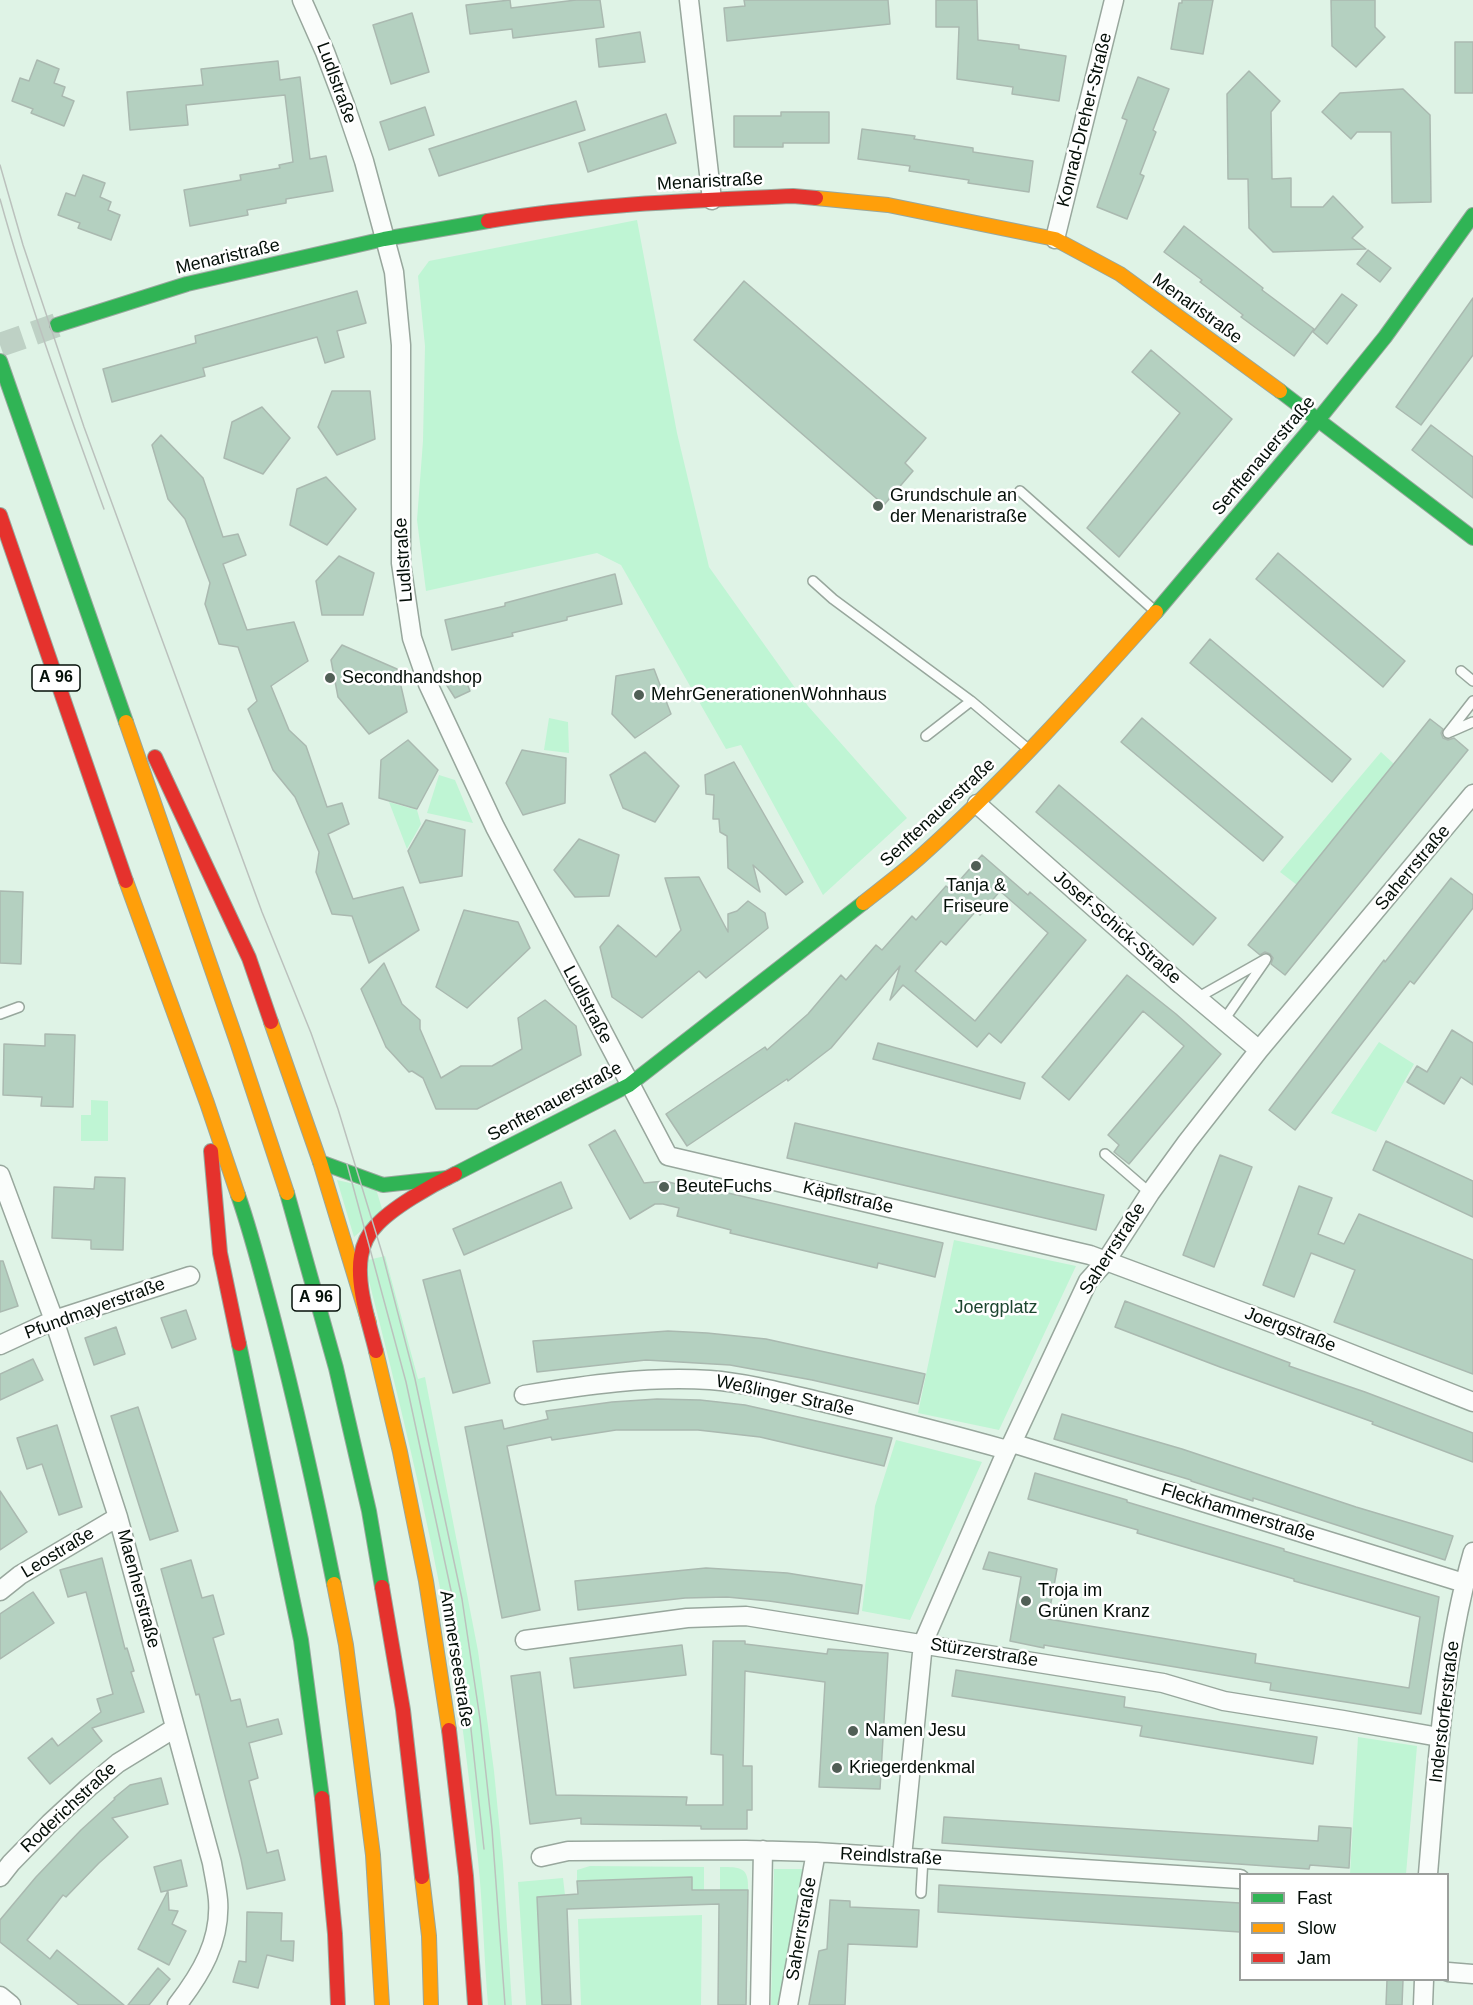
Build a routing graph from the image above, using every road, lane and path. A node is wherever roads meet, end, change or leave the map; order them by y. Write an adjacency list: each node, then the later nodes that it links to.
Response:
1 (302, 0): 7 (street, Ludlstraße)
2 (689, 0): 4 (street)
3 (1114, 0): 8 (street, Konrad-Dreher-Straße)
4 (712, 200): 7 (main road, Menaristraße); 8 (main road, Menaristraße)
5 (1473, 215): 6 (main road, Senftenauerstraße)
6 (1467, 238): 11 (main road, Senftenauerstraße)
7 (384, 239): 9 (main road, Menaristraße); 32 (street, Ludlstraße)
8 (1055, 239): 11 (main road, Menaristraße)
9 (57, 325)
10 (0, 361): 17 (main road, A 96)
11 (1318, 420): 14 (main road, Menaristraße); 16 (main road, Senftenauerstraße)
12 (1020, 491): 16 (lane)
13 (0, 515): 33 (main road, A 96)
14 (1473, 538)
15 (813, 581): 20 (lane)
16 (1156, 612): 24 (main road, Senftenauerstraße)
17 (88, 618): 35 (main road); 72 (main road, A 96)
18 (1461, 671): 19 (lane)
19 (1473, 681)
20 (971, 701): 23 (lane); 24 (lane)
21 (1473, 701): 22 (lane)
22 (1473, 722)
23 (926, 736)
24 (1029, 750): 26 (main road, Senftenauerstraße)
25 (1473, 794): 31 (street, Saherrstraße)
26 (976, 804): 27 (street, Josef-Schick-Straße); 32 (main road, Senftenauerstraße)
27 (1197, 998): 30 (street, Josef-Schick-Straße); 30 (lane)
28 (19, 1007): 29 (lane)
29 (0, 1014)
30 (1224, 1020): 31 (street, Josef-Schick-Straße)
31 (1259, 1050): 38 (street, Saherrstraße)
32 (629, 1084): 37 (main road, Senftenauerstraße); 39 (street, Käpflstraße)
33 (207, 1102): 70 (main road); 71 (main road, A 96)
34 (1105, 1154): 38 (lane)
35 (320, 1162): 37 (main road); 42 (main road)
36 (0, 1175): 41 (street, Maenherstraße)
37 (447, 1178): 42 (main road, Senftenauerstraße)
38 (1150, 1193): 39 (street, Saherrstraße)
39 (1106, 1261): 45 (street, Joergstraße); 46 (street, Saherrstraße)
40 (190, 1276): 41 (street, Pfundmayerstraße)
41 (54, 1320): 43 (street, Pfundmayerstraße); 47 (street, Maenherstraße)
42 (369, 1323): 73 (main road, Ammerseestraße)
43 (0, 1345)
44 (524, 1395): 46 (street, Weßlinger Straße)
45 (1473, 1402)
46 (1010, 1446): 49 (street, Fleckhammerstraße); 52 (street, Saherrstraße)
47 (118, 1517): 50 (street, Leostraße); 53 (street, Maenherstraße)
48 (1473, 1552): 49 (street, Inderstorferstraße)
49 (1464, 1583): 54 (street, Inderstorferstraße)
50 (0, 1591)
51 (525, 1640): 52 (street, Stürzerstraße)
52 (923, 1643): 54 (street, Stürzerstraße); 58 (street, Saherrstraße)
53 (175, 1728): 61 (street, Roderichstraße); 69 (street, Maenherstraße)
54 (1439, 1737): 60 (street, Inderstorferstraße)
55 (763, 1851): 56 (street, Reindlstraße); 57 (street, Reindlstraße); 74 (street, Saherrstraße)
56 (816, 1852): 58 (street, Reindlstraße); 75 (street, Saherrstraße)
57 (541, 1857)
58 (902, 1857): 59 (street, Reindlstraße)
59 (923, 1858): 62 (street, Reindlstraße); 63 (lane)
60 (1428, 1873)
61 (0, 1877)
62 (1239, 1879)
63 (921, 1893)
64 (1449, 1972): 65 (street)
65 (1473, 1974)
66 (1424, 1981): 76 (street)
67 (0, 1996): 68 (street)
68 (11, 2005)
69 (177, 2005)
70 (338, 2005)
71 (382, 2005)
72 (431, 2005)
73 (475, 2005)
74 (760, 2005)
75 (788, 2005)
76 (1424, 2005)

